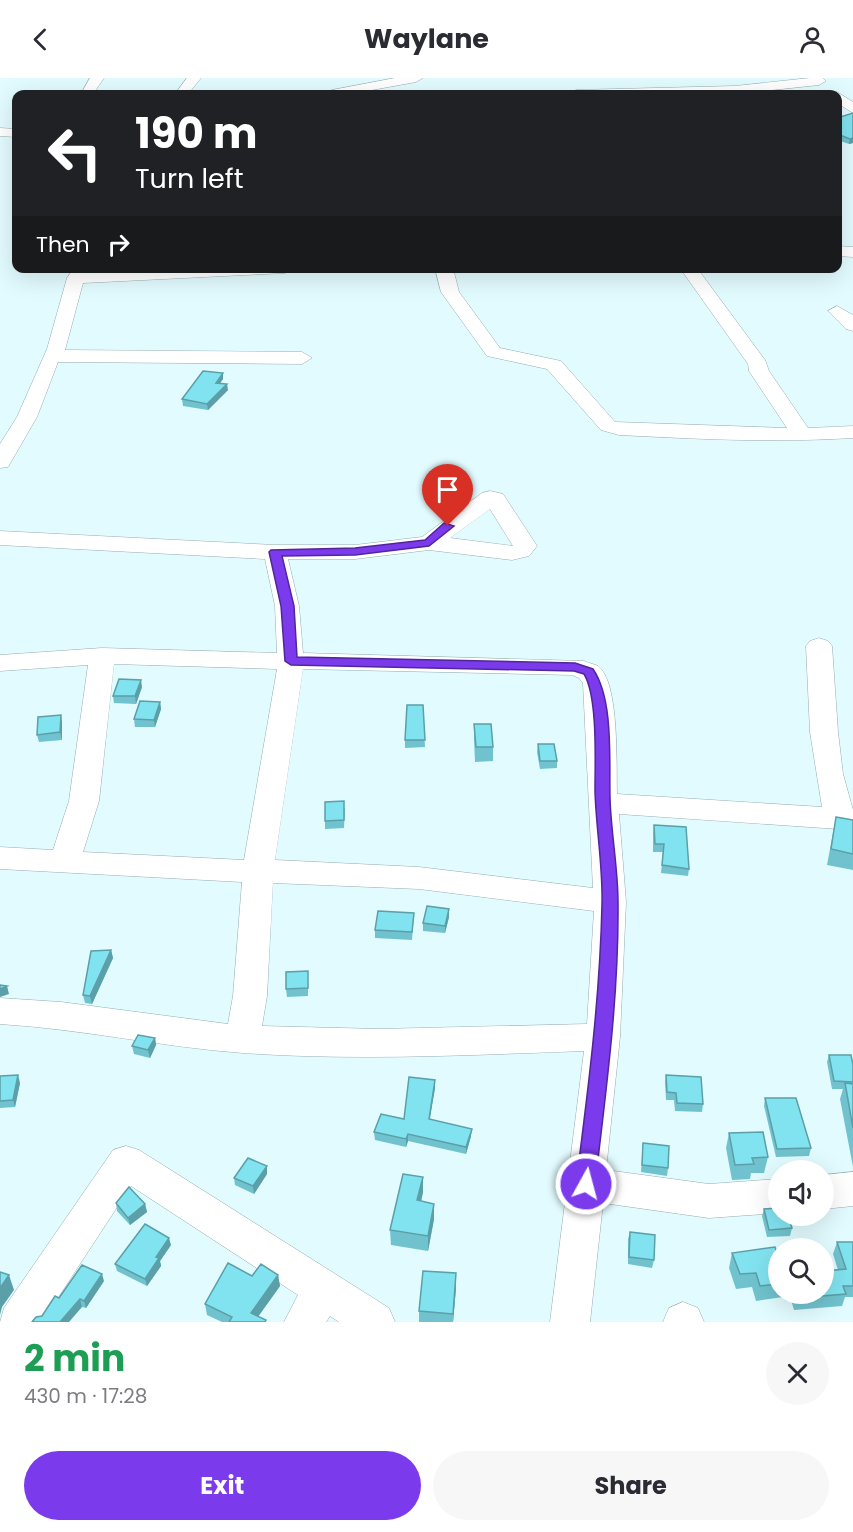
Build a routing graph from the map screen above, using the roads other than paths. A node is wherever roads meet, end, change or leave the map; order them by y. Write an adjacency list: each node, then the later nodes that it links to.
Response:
1 (194, 78): 4 (street)
2 (416, 78): 5 (street)
3 (817, 80): 6 (street); 7 (street)
4 (184, 90)
5 (353, 90)
6 (751, 90)
7 (828, 90)
8 (80, 273): 13 (street)
9 (447, 273): 16 (street)
10 (692, 273): 16 (street)
11 (837, 311): 12 (street)
12 (853, 325)
13 (51, 356): 14 (street); 17 (street)
14 (302, 358)
15 (853, 432): 16 (street)
16 (803, 436)
17 (0, 462)
18 (0, 538): 20 (street)
19 (429, 543): 20 (street)
20 (275, 552): 23 (street)
21 (819, 646): 26 (street)
22 (102, 656): 23 (street); 24 (street); 28 (street)
23 (291, 661): 25 (street); 29 (street)
24 (0, 663)
25 (603, 804): 26 (street); 30 (street)
26 (846, 819)
27 (0, 858): 28 (street)
28 (65, 860): 29 (street)
29 (258, 870): 30 (street); 33 (street)
30 (610, 902): 32 (street)
31 (0, 1011): 33 (street)
32 (603, 1037): 33 (street); 34 (street)
33 (243, 1039)
34 (586, 1184): 37 (street); 41 (street)
35 (853, 1189): 36 (street)
36 (834, 1191)
37 (768, 1197)
38 (314, 1305): 39 (street); 40 (street)
39 (18, 1322)
40 (375, 1322)
41 (570, 1322)

